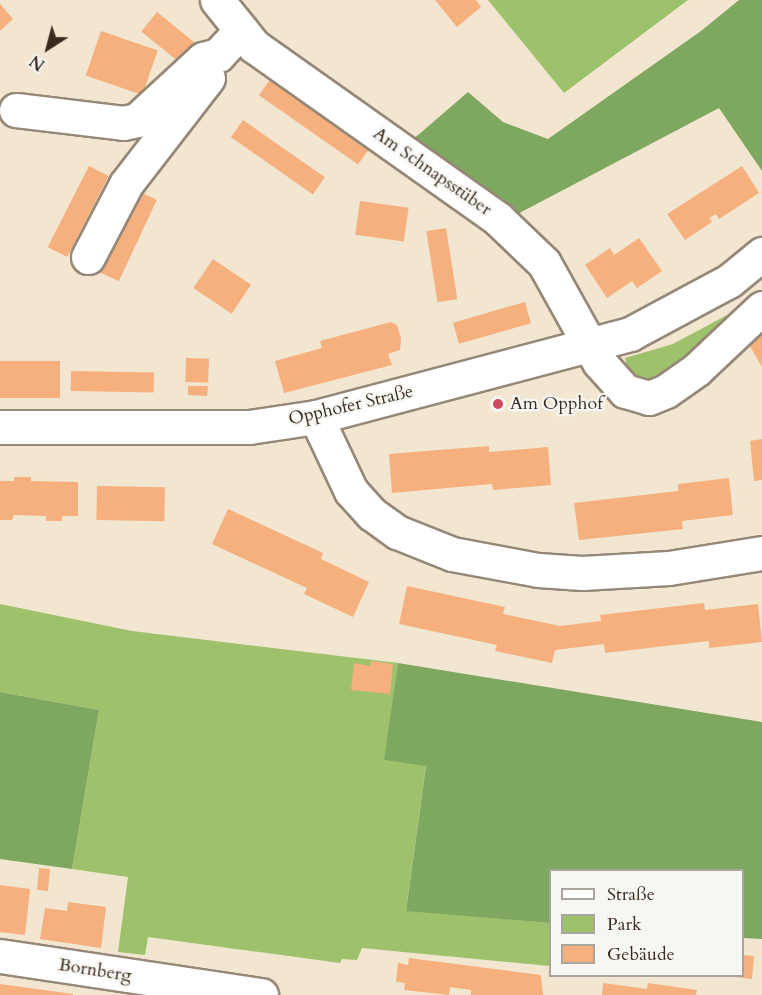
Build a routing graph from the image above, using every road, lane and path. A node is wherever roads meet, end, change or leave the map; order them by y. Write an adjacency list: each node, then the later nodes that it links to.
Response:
1 (221, 1): 2 (street, Am Schnapsstüber)
2 (241, 30): 3 (street); 8 (street, Am Schnapsstüber)
3 (218, 55): 4 (street); 6 (street)
4 (16, 110)
5 (762, 254): 8 (street, Opphofer Straße)
6 (88, 257)
7 (762, 308): 8 (street)
8 (590, 345): 9 (street, Opphofer Straße)
9 (316, 417): 10 (street, Opphofer Straße); 11 (street)
10 (0, 427)
11 (762, 552)
12 (0, 956): 13 (street, Bornberg)
13 (261, 995)

